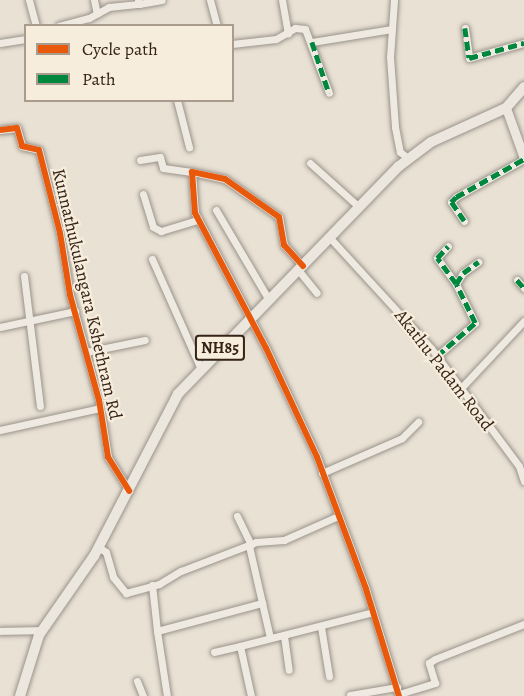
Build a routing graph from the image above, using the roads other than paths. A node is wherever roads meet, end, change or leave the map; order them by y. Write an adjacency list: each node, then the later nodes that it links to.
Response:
1 (29, 0): 9 (street)
2 (94, 0): 8 (street)
3 (162, 0): 7 (street)
4 (210, 0): 11 (street)
5 (282, 0): 14 (street)
6 (394, 0): 13 (street)
7 (139, 2): 8 (street)
8 (97, 14): 10 (street)
9 (35, 24)
10 (64, 24)
11 (216, 24)
12 (465, 28): 18 (street)
13 (392, 29): 16 (street); 26 (street)
14 (288, 33): 16 (street); 19 (street)
15 (24, 39): 17 (street)
16 (312, 42): 21 (street)
17 (0, 43)
18 (524, 43)
19 (234, 44)
20 (524, 87): 23 (highway, NH85)
21 (329, 93)
22 (178, 102): 25 (street)
23 (506, 108): 26 (highway, NH85); 27 (main road)
24 (0, 130): 47 (street, Kunnathukulangara Kshethram Rd)
25 (189, 147)
26 (408, 158): 32 (highway, NH85)
27 (524, 158): 35 (street)
28 (140, 160): 30 (street)
29 (310, 163): 32 (street)
30 (192, 172): 34 (street); 40 (street)
31 (143, 194): 34 (street)
32 (358, 207): 36 (highway, NH85)
33 (216, 210): 46 (street)
34 (198, 220): 48 (street)
35 (464, 221)
36 (331, 239): 40 (highway, NH85); 54 (street, Akathu Padam Road)
37 (448, 246): 43 (street)
38 (152, 259): 55 (street)
39 (478, 262): 43 (street)
40 (301, 269): 45 (street); 46 (highway, NH85)
41 (24, 276): 49 (street)
42 (517, 280): 44 (street)
43 (456, 284): 54 (street)
44 (524, 288)
45 (317, 293)
46 (269, 300): 48 (highway, NH85)
47 (75, 311): 49 (street); 53 (street, Kunnathukulangara Kshethram Rd)
48 (251, 319): 55 (highway, NH85); 61 (street)
49 (27, 321): 51 (street); 57 (street)
50 (524, 321): 56 (street)
51 (0, 327)
52 (145, 340): 53 (street)
53 (86, 352): 58 (street, Kunnathukulangara Kshethram Rd)
54 (437, 356): 56 (street, Akathu Padam Road)
55 (200, 368): 63 (highway, NH85)
56 (461, 388): 62 (street, Akathu Padam Road)
57 (40, 406)
58 (100, 408): 60 (street); 63 (street, Kunnathukulangara Kshethram Rd)
59 (418, 422): 61 (street)
60 (0, 430)
61 (322, 473): 65 (street)
62 (524, 481)
63 (129, 490): 67 (highway, NH85)
64 (237, 516): 66 (street)
65 (336, 517): 66 (street); 70 (street)
66 (250, 545): 68 (street); 69 (street)
67 (98, 547): 68 (street); 73 (highway, NH85)
68 (152, 585): 75 (street)
69 (262, 603): 75 (street); 77 (street)
70 (373, 612): 72 (street); 83 (street)
71 (524, 624): 83 (street)
72 (321, 627): 76 (street); 81 (street)
73 (42, 630): 74 (street); 85 (highway, NH85)
74 (0, 631)
75 (157, 631): 87 (street)
76 (285, 636): 77 (street); 80 (street)
77 (270, 638): 78 (street)
78 (240, 646): 79 (street); 88 (street)
79 (214, 652)
80 (289, 670)
81 (329, 676)
82 (137, 681): 86 (street)
83 (398, 692): 84 (street)
84 (350, 695)
85 (20, 696)
86 (143, 696)
87 (167, 696)
88 (251, 696)

